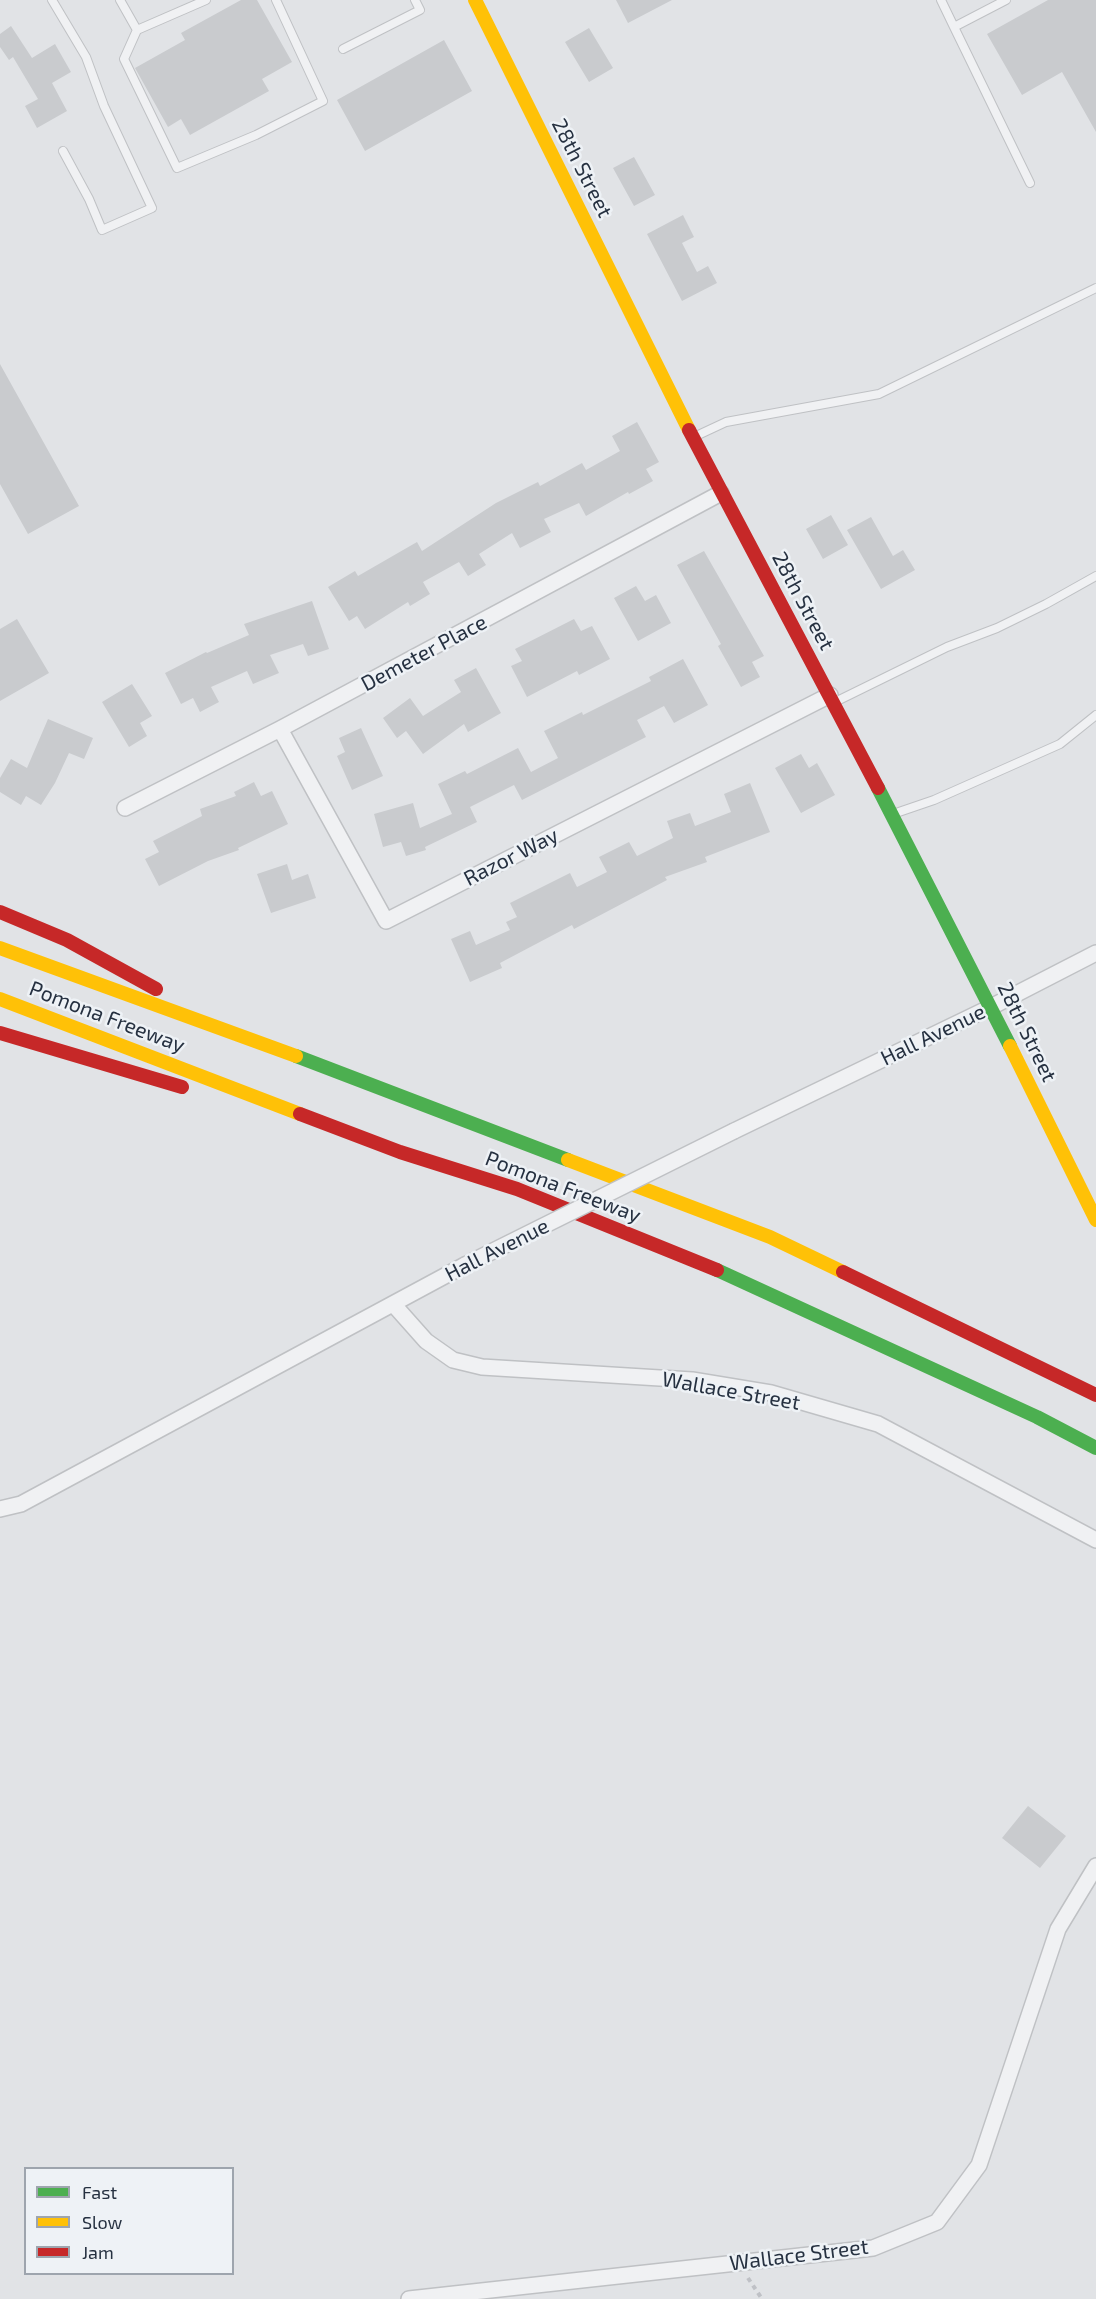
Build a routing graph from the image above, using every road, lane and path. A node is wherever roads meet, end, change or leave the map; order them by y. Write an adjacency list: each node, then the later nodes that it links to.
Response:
1 (52, 0): 12 (lane)
2 (120, 0): 10 (lane)
3 (206, 0): 10 (lane)
4 (276, 0): 10 (lane)
5 (415, 0): 11 (lane)
6 (475, 0): 15 (main road, 28th Street)
7 (941, 0): 9 (lane)
8 (1006, 0): 9 (lane)
9 (954, 27): 13 (lane)
10 (137, 30)
11 (343, 49)
12 (63, 151)
13 (1030, 183)
14 (1096, 288): 15 (lane)
15 (693, 438): 16 (main road, 28th Street)
16 (721, 493): 18 (main road, 28th Street); 20 (street, Demeter Place)
17 (1096, 576): 18 (lane)
18 (832, 699): 20 (street, Razor Way); 22 (main road, 28th Street)
19 (1096, 715): 22 (lane)
20 (280, 729): 21 (street, Demeter Place)
21 (125, 808)
22 (891, 814): 27 (main road, 28th Street)
23 (0, 912): 28 (main road)
24 (0, 948): 28 (main road, Pomona Freeway)
25 (1096, 953): 27 (street, Hall Avenue)
26 (0, 999): 32 (main road, Pomona Freeway)
27 (991, 1007): 33 (main road, 28th Street); 34 (street, Hall Avenue, bridge)
28 (229, 1030): 35 (main road, Pomona Freeway)
29 (0, 1033): 30 (main road)
30 (199, 1092)
31 (222, 1099): 32 (main road)
32 (400, 1152): 36 (main road, Pomona Freeway)
33 (1096, 1220)
34 (394, 1305): 37 (street, Hall Avenue); 38 (street, Wallace Street)
35 (1096, 1395)
36 (1096, 1448)
37 (0, 1509)
38 (1096, 1540)
39 (1096, 1866): 40 (street, Wallace Street)
40 (738, 2263): 41 (street, Wallace Street); 42 (path)
41 (409, 2299)
42 (762, 2299)

